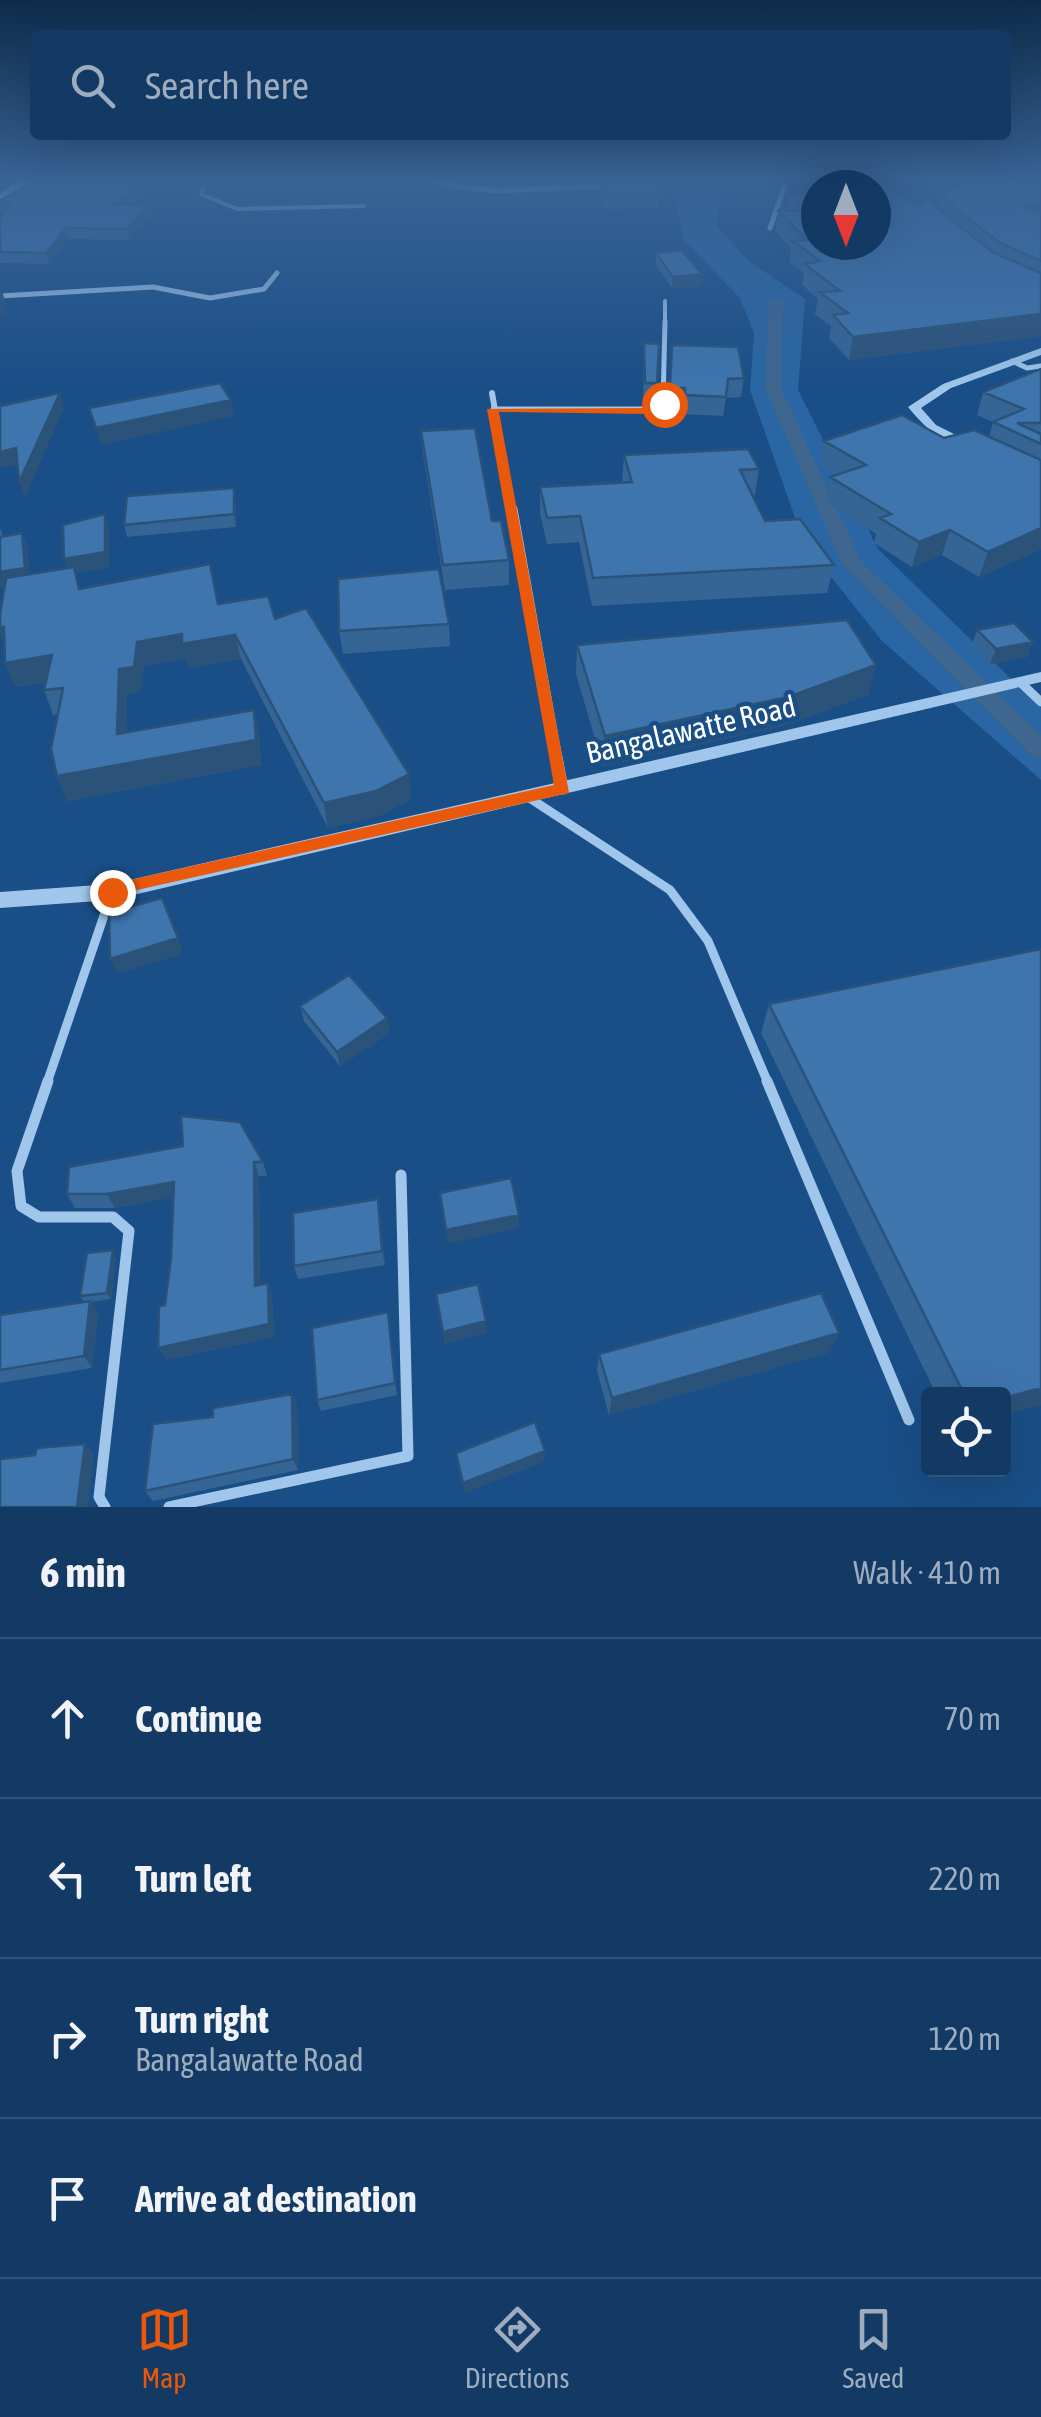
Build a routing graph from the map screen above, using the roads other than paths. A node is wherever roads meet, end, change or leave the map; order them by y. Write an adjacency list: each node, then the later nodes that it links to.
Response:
1 (276, 273): 2 (street)
2 (0, 296)
3 (664, 301): 8 (lane)
4 (1041, 350): 5 (street)
5 (1012, 362): 6 (lane); 9 (street)
6 (1041, 366)
7 (492, 393): 8 (street)
8 (492, 409): 13 (street)
9 (979, 451)
10 (1041, 678): 11 (street, Bangalawatte Road)
11 (1020, 682): 12 (street); 13 (street, Bangalawatte Road)
12 (1041, 702)
13 (563, 789): 14 (street, Bangalawatte Road)
14 (528, 796): 15 (street, Bangalawatte Road); 18 (lane)
15 (112, 892): 16 (street, Bangalawatte Road); 19 (lane)
16 (0, 900)
17 (401, 1175): 20 (lane)
18 (910, 1420)
19 (106, 1507)
20 (169, 1507)

